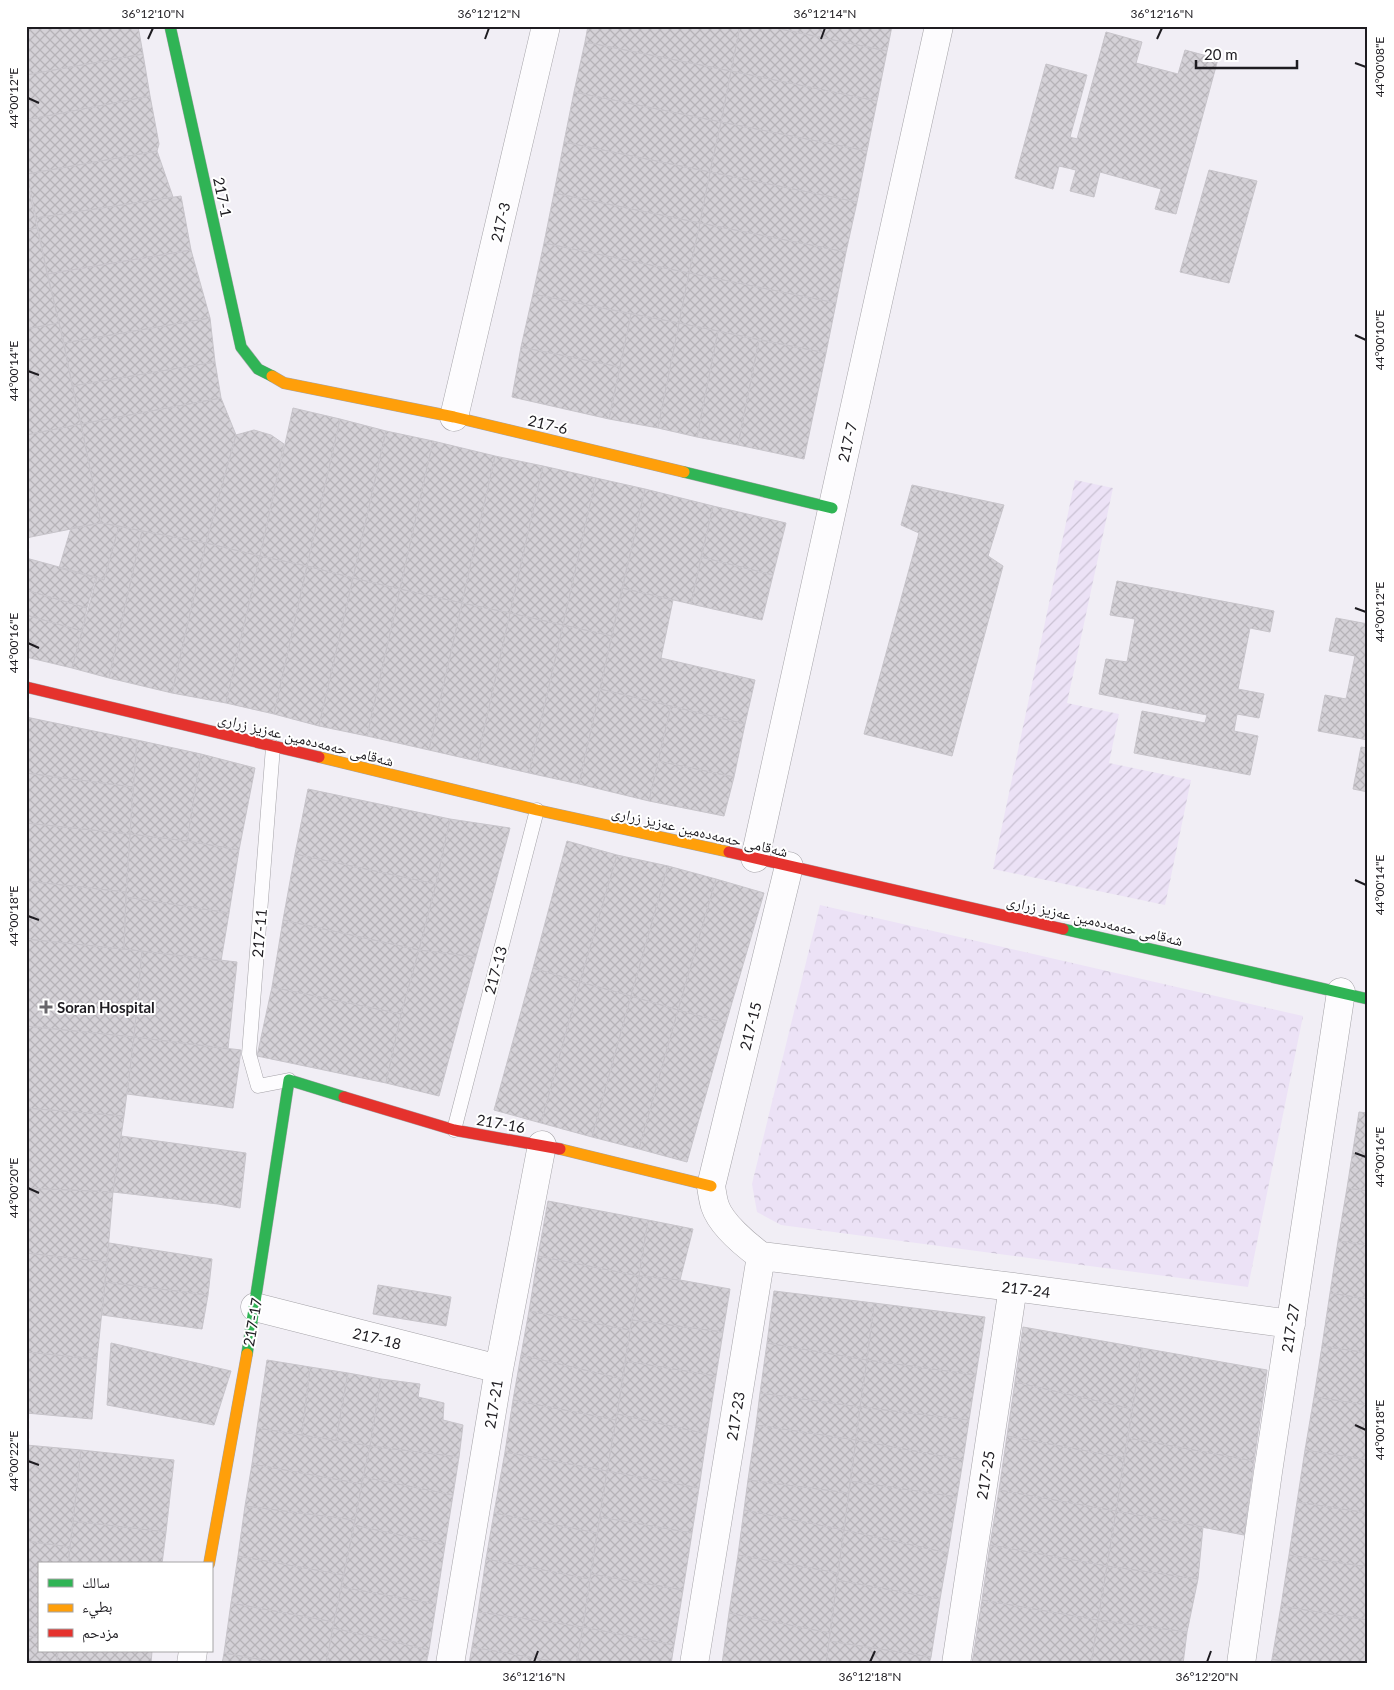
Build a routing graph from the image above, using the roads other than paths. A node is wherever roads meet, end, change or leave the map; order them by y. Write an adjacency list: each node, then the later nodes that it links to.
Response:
1 (170, 26): 4 (street, 217-1)
2 (546, 26): 5 (street, 217-3)
3 (939, 26): 6 (street, 217-7)
4 (258, 370): 5 (street, 217-6)
5 (454, 417): 6 (street, 217-6)
6 (832, 508): 10 (street, 217-7)
7 (26, 688): 8 (street, شەقامی حەمەدەمین عەزیز زراری)
8 (273, 747): 9 (street, شەقامی حەمەدەمین عەزیز زراری); 14 (lane, 217-11)
9 (537, 810): 10 (street, شەقامی حەمەدەمین عەزیز زراری); 15 (lane, 217-13)
10 (755, 858): 11 (street, شەقامی حەمەدەمین عەزیز زراری)
11 (789, 866): 12 (street, شەقامی حەمەدەمین عەزیز زراری); 17 (street, 217-15)
12 (1341, 992): 13 (street, شەقامی حەمەدەمین عەزیز زراری); 21 (street, 217-27)
13 (1368, 999)
14 (289, 1080): 15 (street, 217-16); 20 (street, 217-17)
15 (454, 1130): 16 (street, 217-16)
16 (542, 1145): 17 (street, 217-16); 22 (street, 217-21)
17 (711, 1186): 18 (street)
18 (761, 1256): 19 (street, 217-24); 25 (street, 217-23)
19 (1013, 1287): 21 (street, 217-24); 26 (street, 217-25)
20 (255, 1308): 22 (street, 217-18); 23 (street, 217-17)
21 (1291, 1324): 27 (street, 217-27)
22 (499, 1369): 24 (street, 217-21)
23 (209, 1562)
24 (450, 1664)
25 (694, 1664)
26 (956, 1664)
27 (1241, 1664)

